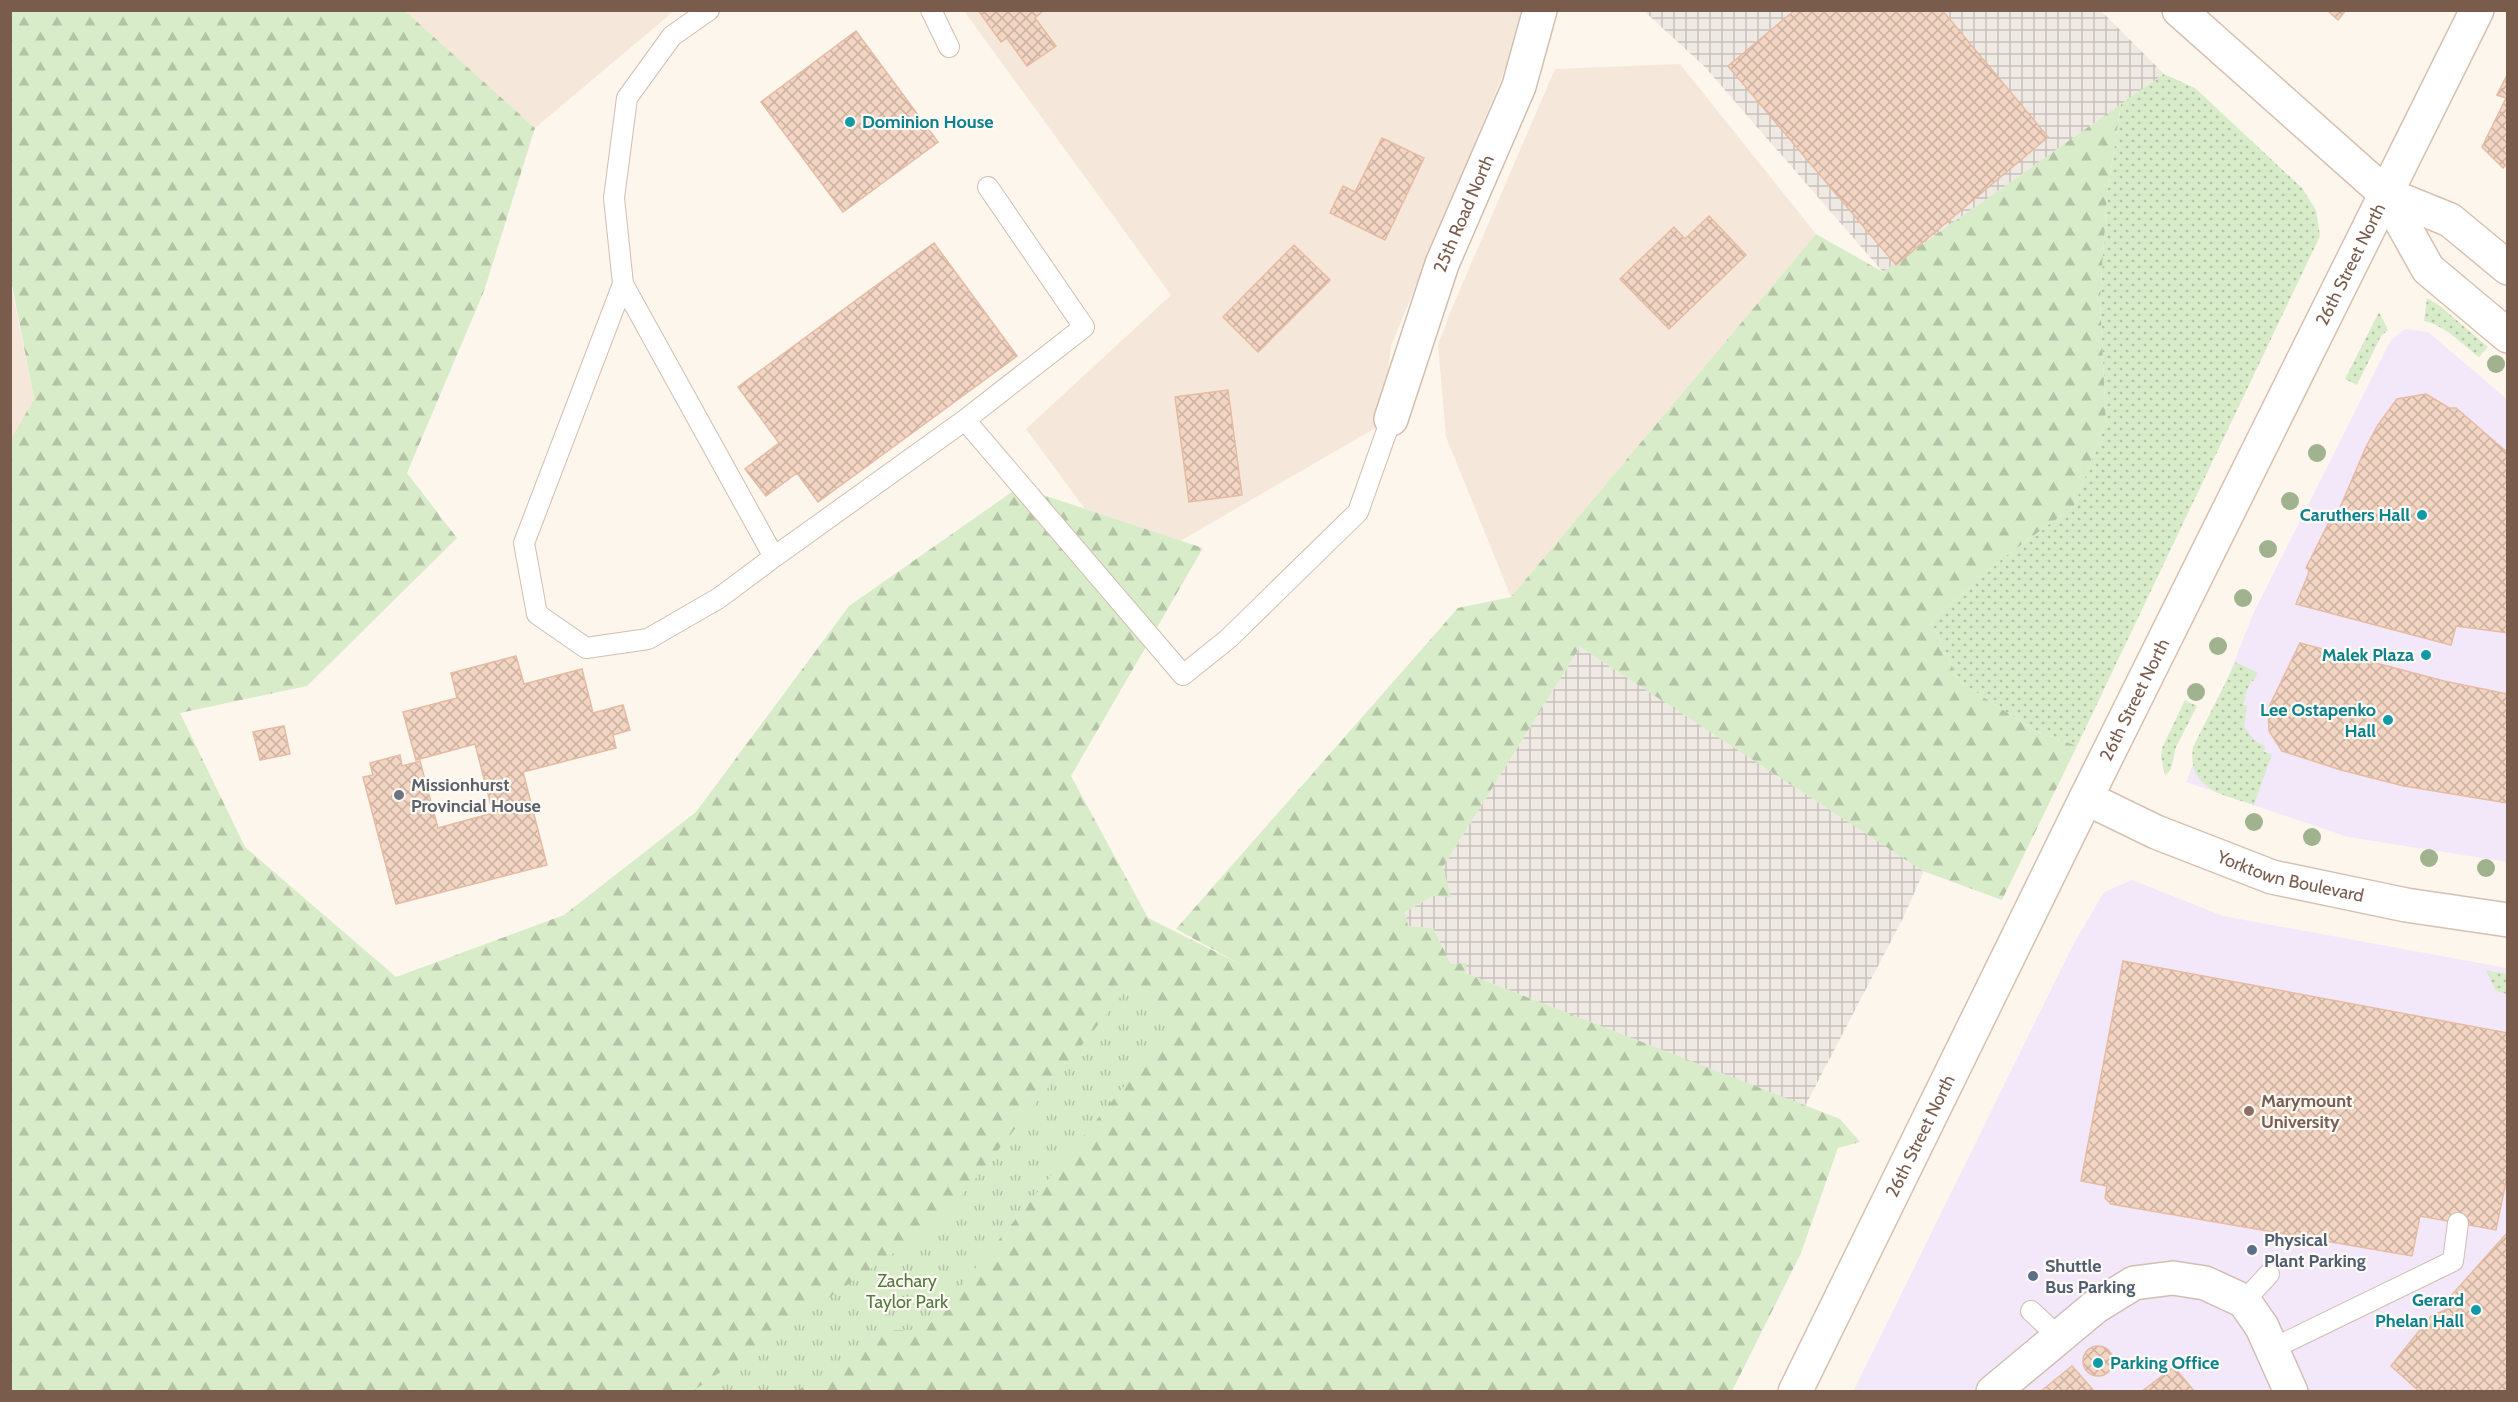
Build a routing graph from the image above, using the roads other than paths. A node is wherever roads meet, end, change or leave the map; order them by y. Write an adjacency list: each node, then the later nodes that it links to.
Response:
1 (709, 10): 10 (lane)
2 (931, 10): 6 (lane)
3 (1540, 10): 12 (street, 25th Road North)
4 (2179, 10): 8 (street)
5 (2477, 10): 8 (street, 26th Street North)
6 (950, 47)
7 (988, 187): 13 (lane)
8 (2386, 194): 9 (street); 11 (street); 15 (street, 26th Street North)
9 (2508, 268)
10 (623, 284): 14 (lane); 14 (lane)
11 (2508, 336)
12 (1390, 419): 13 (lane)
13 (965, 420): 14 (lane)
14 (774, 557)
15 (2086, 798): 16 (street, Yorktown Boulevard); 23 (street, 26th Street North)
16 (2508, 920)
17 (2458, 1223): 22 (lane)
18 (2269, 1274): 19 (lane)
19 (2244, 1301): 21 (street); 22 (street)
20 (2031, 1311): 21 (lane)
21 (2059, 1336): 24 (street)
22 (2272, 1349): 25 (street)
23 (1795, 1392)
24 (1993, 1392)
25 (2291, 1392)

